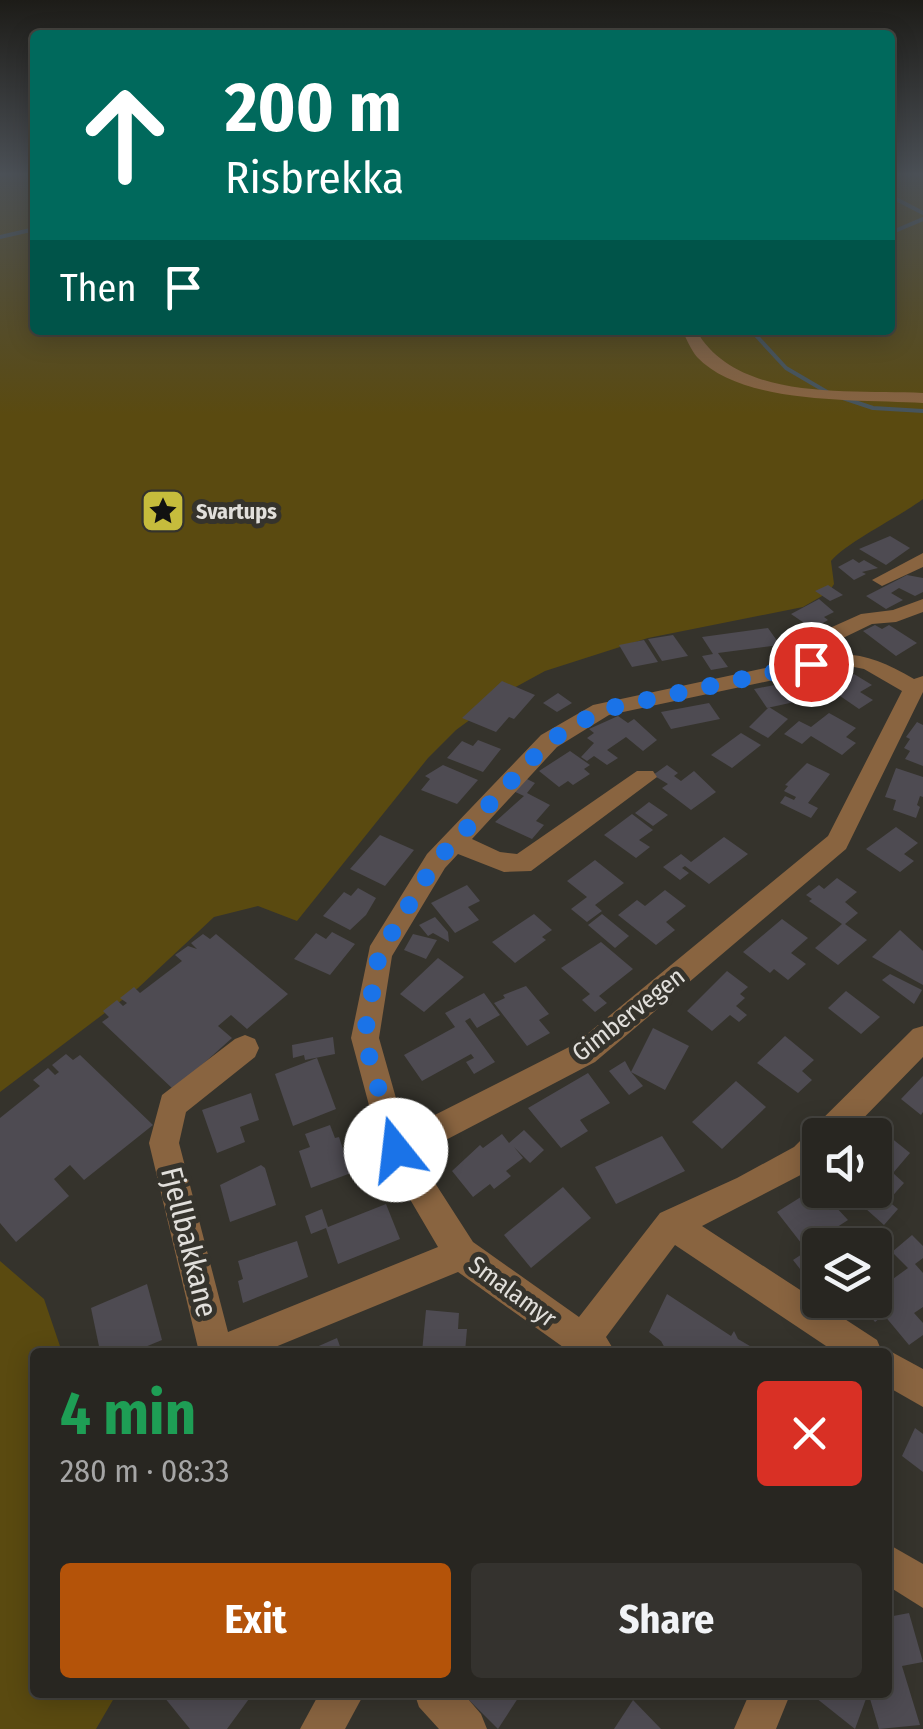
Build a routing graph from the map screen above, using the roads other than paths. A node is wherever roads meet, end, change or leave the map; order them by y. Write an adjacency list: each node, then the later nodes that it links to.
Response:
1 (691, 335): 2 (street)
2 (923, 398)
3 (923, 558): 4 (street)
4 (882, 580)
5 (923, 604): 6 (street)
6 (811, 664): 7 (street, Smalamyr); 9 (street, Smalamyr)
7 (918, 685): 13 (street, Gimbervegen)
8 (645, 777): 9 (street)
9 (455, 841): 13 (street, Smalamyr)
10 (923, 1038): 12 (street)
11 (245, 1048): 18 (street, Fjellbakkane)
12 (844, 1118)
13 (396, 1150): 16 (street, Smalamyr)
14 (802, 1159): 15 (street)
15 (671, 1224): 17 (street); 20 (street)
16 (461, 1254): 17 (street, Smalamyr); 19 (street, Fjellbakkane)
17 (590, 1347)
18 (218, 1348)
19 (229, 1348)
20 (859, 1348)
21 (892, 1370): 22 (street)
22 (923, 1389)
23 (892, 1565): 24 (street)
24 (923, 1588)
25 (341, 1698): 28 (street)
26 (439, 1698): 29 (street)
27 (768, 1698): 30 (street)
28 (321, 1729)
29 (466, 1729)
30 (755, 1729)

